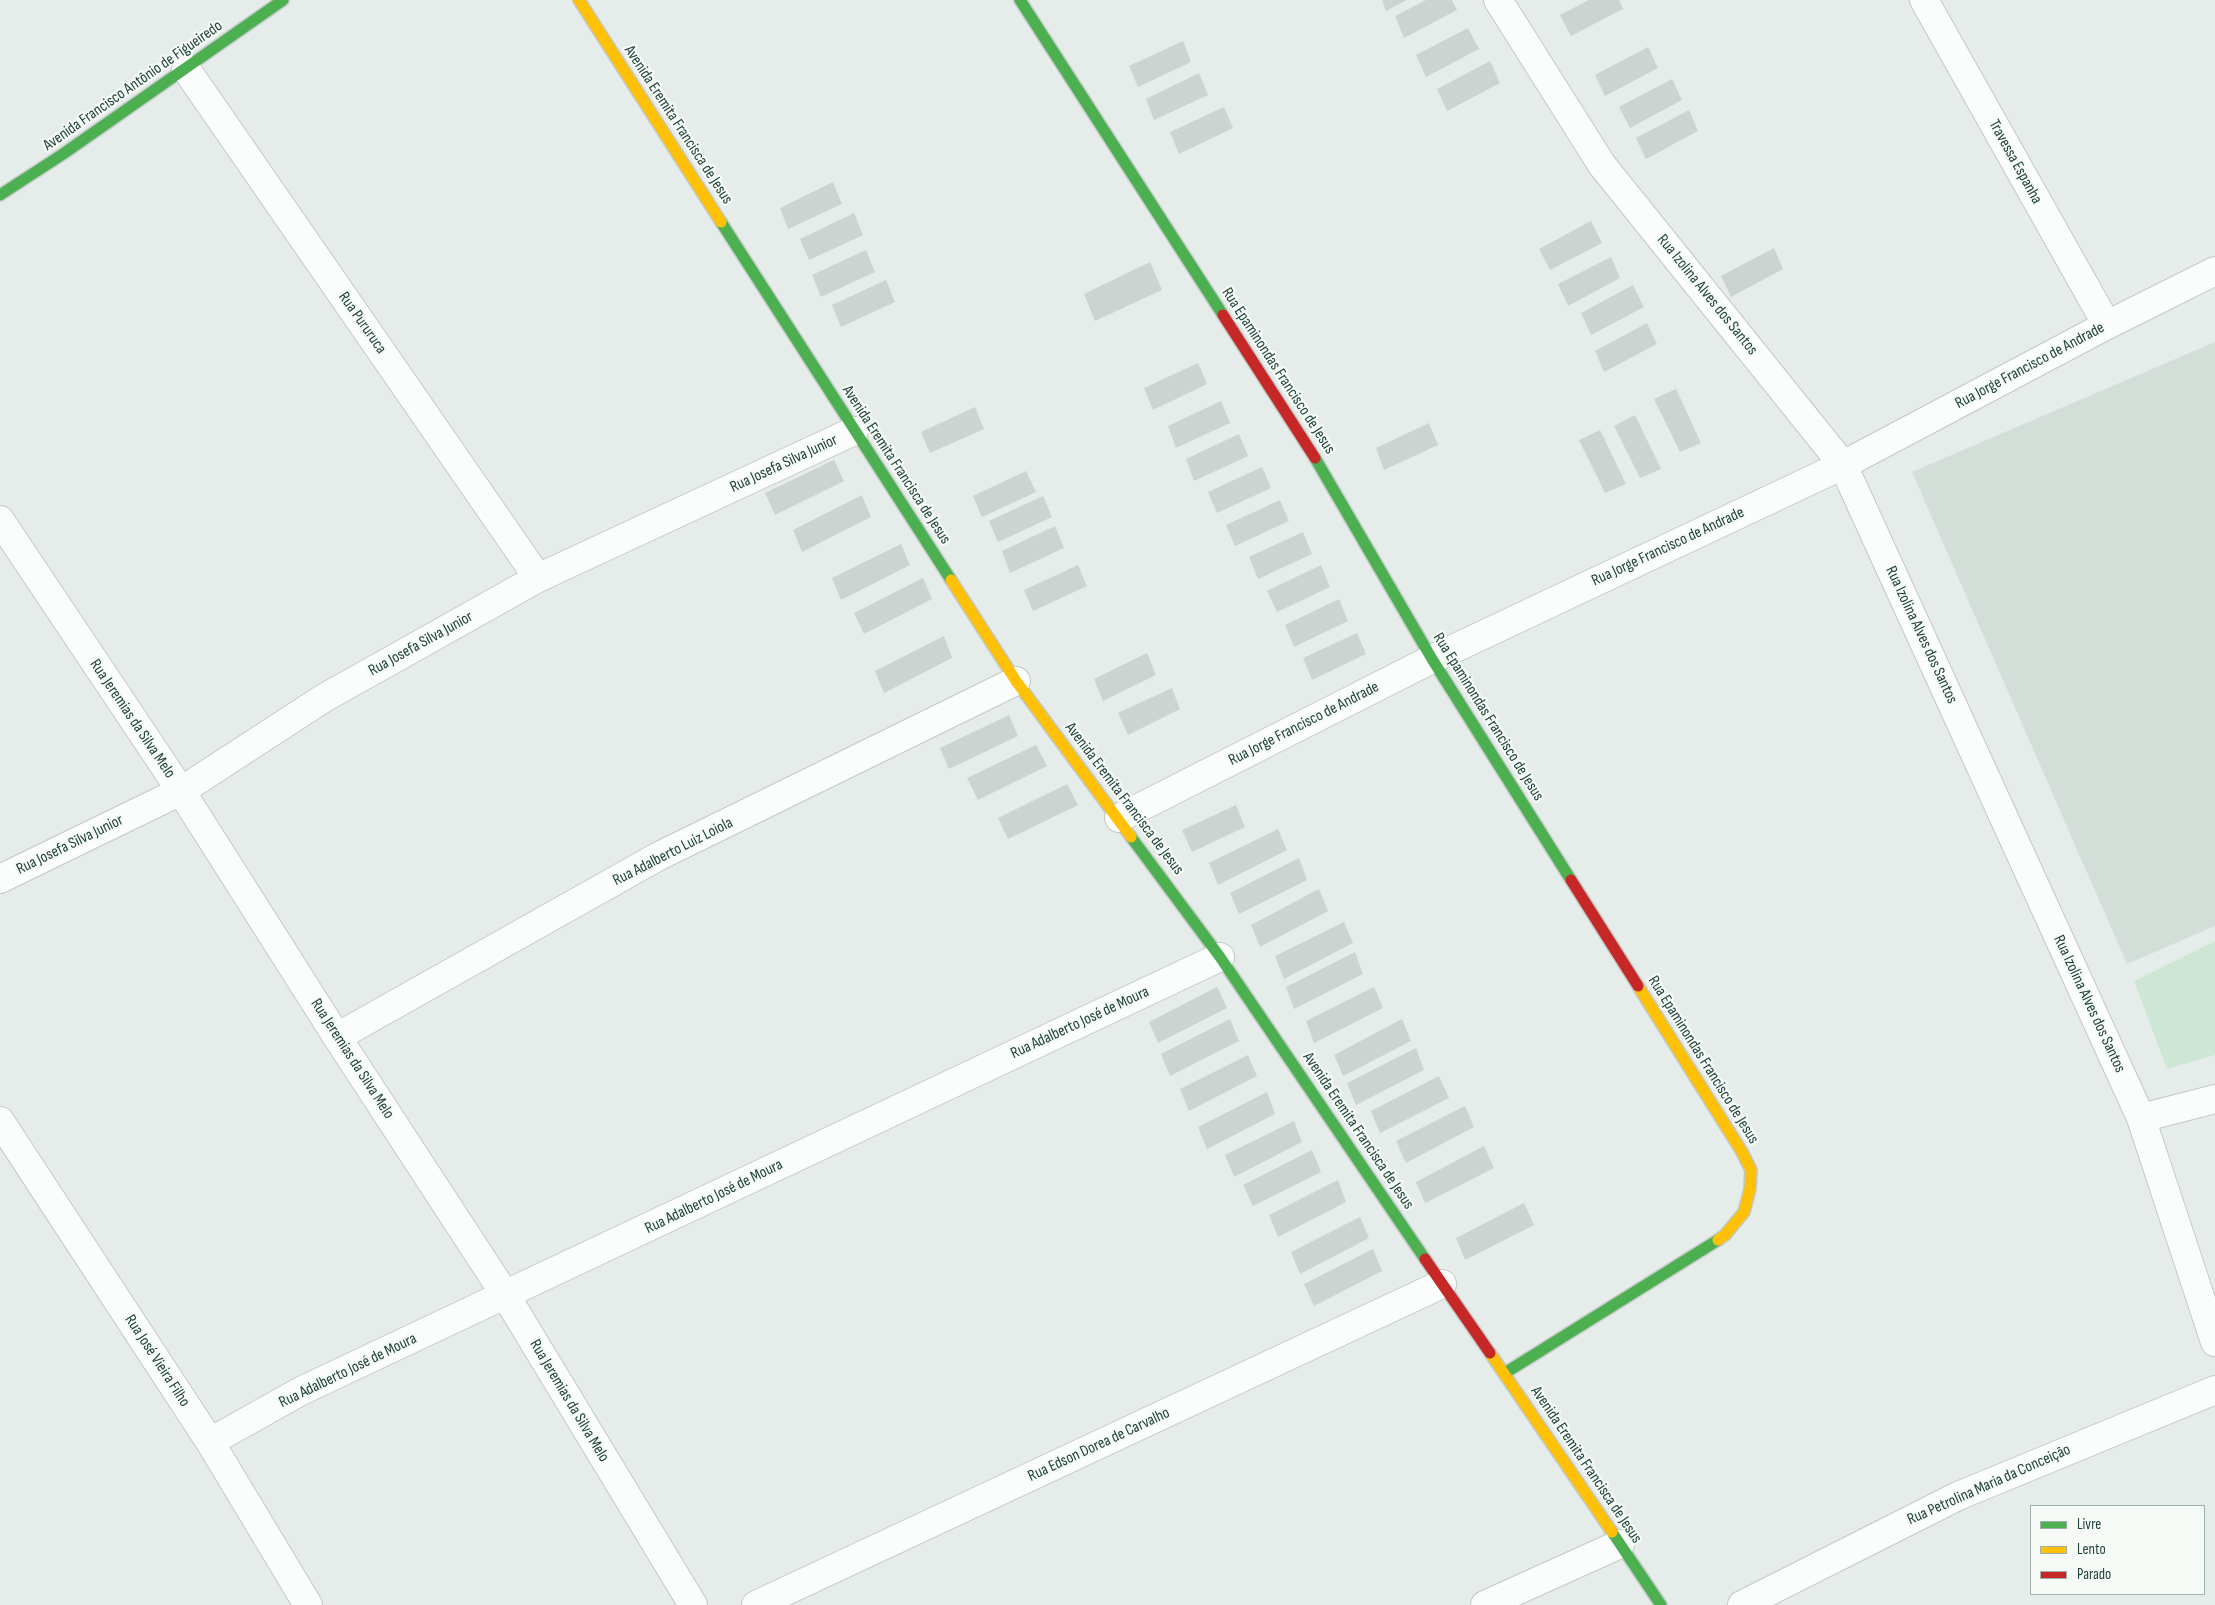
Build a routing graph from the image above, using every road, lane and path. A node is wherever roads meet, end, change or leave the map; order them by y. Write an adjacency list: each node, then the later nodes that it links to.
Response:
1 (283, 0): 6 (street, Avenida Francisco Antônio de Figueiredo)
2 (579, 0): 10 (street, Avenida Eremita Francisca de Jesus)
3 (1020, 0): 14 (street, Rua Epaminondas Francisco de Jesus)
4 (1498, 0): 11 (street, Rua Izolina Alves dos Santos)
5 (1924, 0): 9 (street, Travessa Espanha)
6 (186, 69): 7 (street, Avenida Francisco Antônio de Figueiredo); 13 (street, Rua Pururuca)
7 (0, 196)
8 (2215, 271): 9 (street, Rua Jorge Francisco de Andrade)
9 (2107, 325): 11 (street, Rua Jorge Francisco de Andrade)
10 (854, 431): 13 (street, Rua Josefa Silva Junior); 15 (street, Avenida Eremita Francisca de Jesus)
11 (1843, 465): 14 (street, Rua Jorge Francisco de Andrade); 22 (street, Rua Izolina Alves dos Santos)
12 (0, 520): 16 (street, Rua Jeremias da Silva Melo)
13 (538, 578): 16 (street, Rua Josefa Silva Junior)
14 (1432, 659): 17 (street, Rua Jorge Francisco de Andrade); 27 (street, Rua Epaminondas Francisco de Jesus)
15 (1016, 681): 17 (street, Avenida Eremita Francisca de Jesus); 20 (street, Rua Adalberto Luiz Loiola)
16 (181, 791): 18 (street, Rua Josefa Silva Junior); 20 (street, Rua Jeremias da Silva Melo)
17 (1119, 818): 19 (street, Avenida Eremita Francisca de Jesus)
18 (0, 879)
19 (1220, 956): 24 (street, Avenida Eremita Francisca de Jesus); 25 (street, Rua Adalberto José de Moura)
20 (337, 1037): 25 (street, Rua Jeremias da Silva Melo)
21 (2215, 1099): 22 (street)
22 (2141, 1118): 26 (street, Rua Izolina Alves dos Santos)
23 (0, 1120): 29 (street, Rua José Vieira Filho)
24 (1442, 1284): 27 (street, Avenida Eremita Francisca de Jesus); 33 (street, Rua Edson Dorea de Carvalho)
25 (506, 1296): 29 (street, Rua Adalberto José de Moura); 32 (street, Rua Jeremias da Silva Melo)
26 (2215, 1342)
27 (1505, 1373): 30 (street, Avenida Eremita Francisca de Jesus)
28 (2215, 1390): 36 (street, Rua Petrolina Maria da Conceição)
29 (210, 1442): 31 (street, Rua José Vieira Filho)
30 (1620, 1544): 34 (street); 35 (street, Avenida Eremita Francisca de Jesus)
31 (308, 1605)
32 (693, 1605)
33 (756, 1605)
34 (1485, 1605)
35 (1661, 1605)
36 (1742, 1605)

